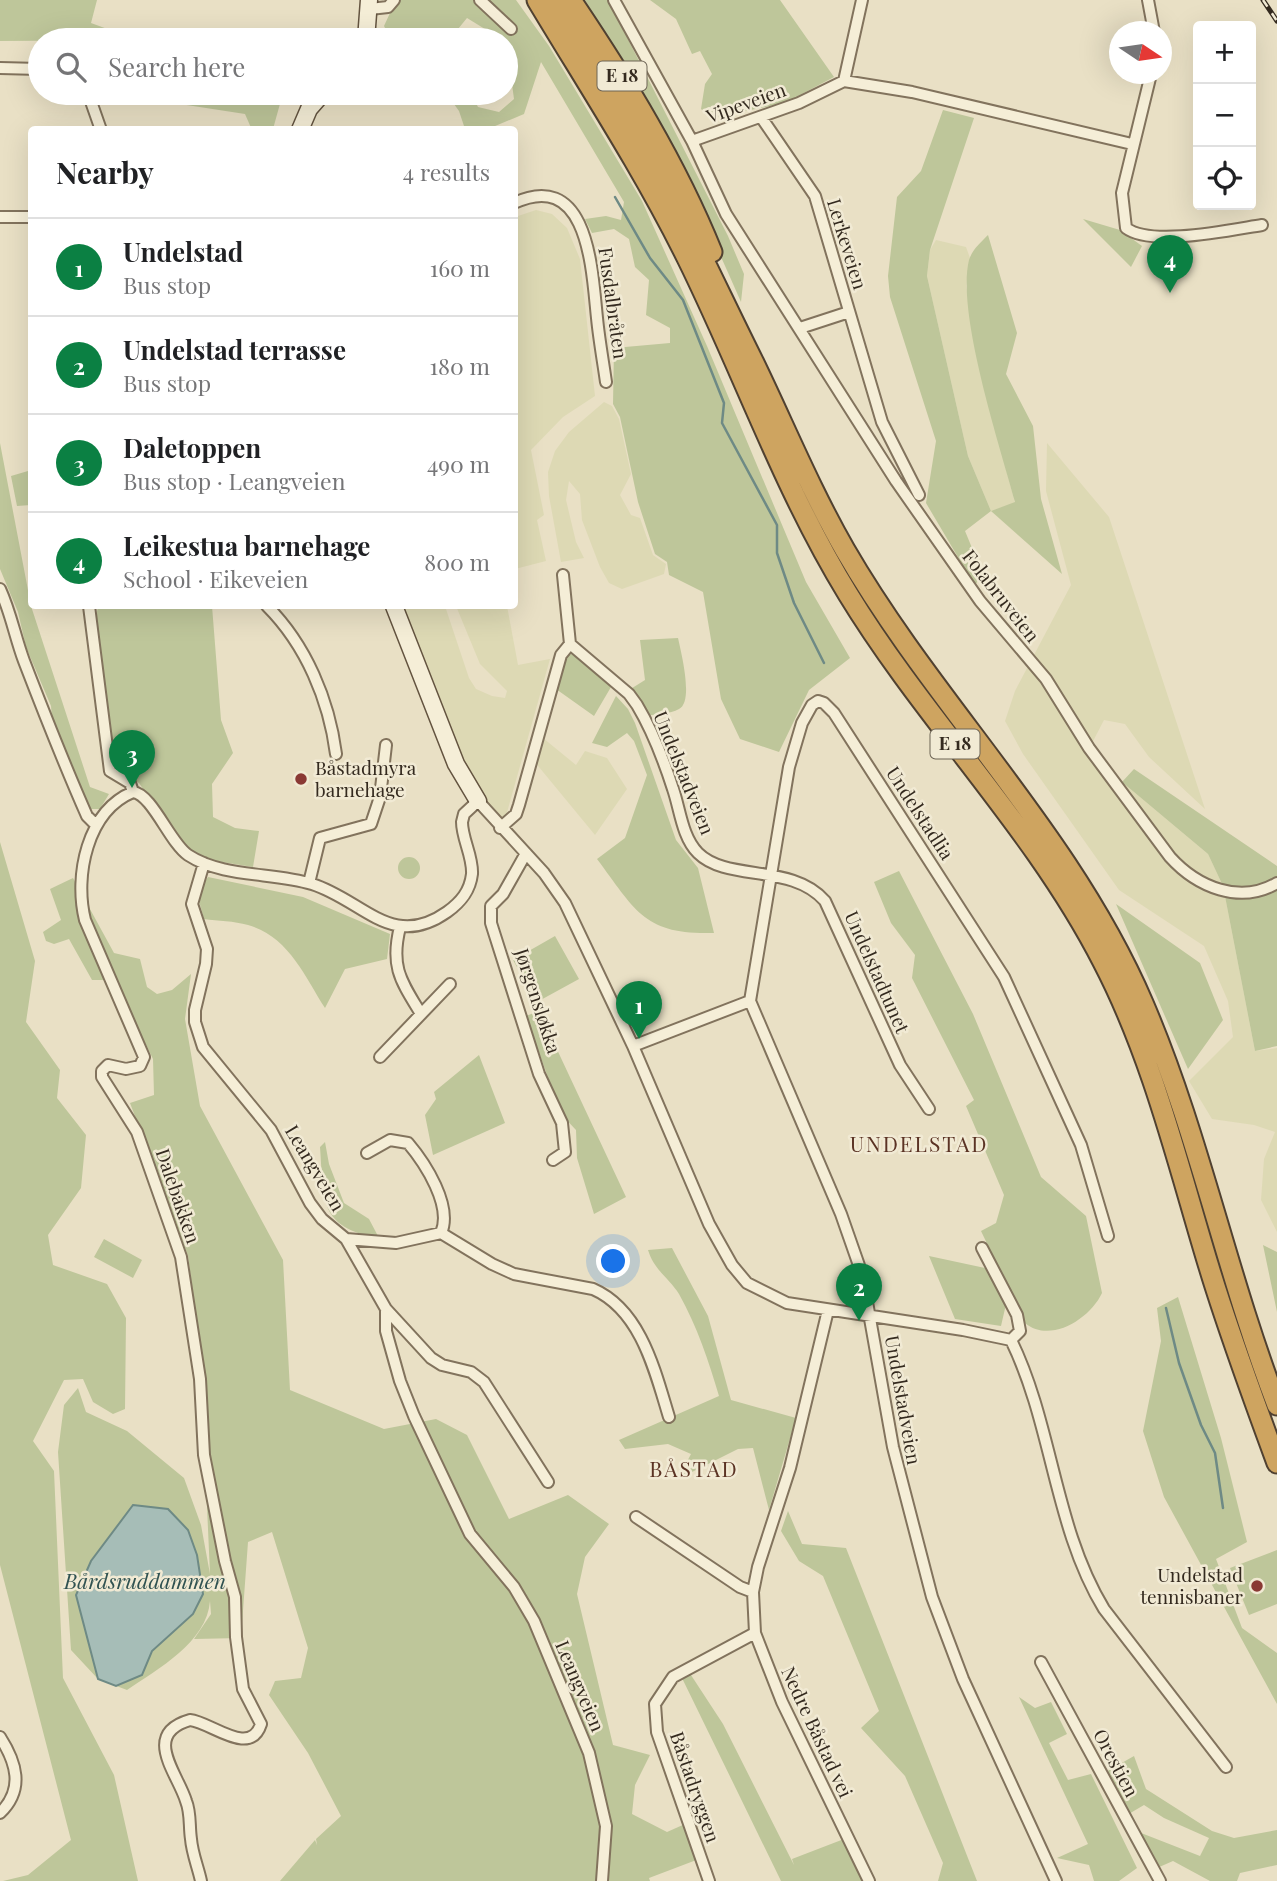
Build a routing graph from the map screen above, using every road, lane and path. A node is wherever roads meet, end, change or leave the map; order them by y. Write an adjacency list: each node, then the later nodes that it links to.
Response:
1 (394, 0): 10 (street)
2 (480, 0): 13 (street)
3 (525, 0): 14 (highway, E 18)
4 (537, 0): 14 (highway, E 18)
5 (551, 0): 33 (highway, E 18)
6 (571, 0): 33 (highway, E 18)
7 (614, 0): 24 (street, Vipeveien)
8 (1148, 0): 11 (street)
9 (862, 3): 17 (street)
10 (370, 4): 12 (street)
11 (1152, 21)
12 (367, 28)
13 (510, 28)
14 (568, 52): 73 (highway, E 18)
15 (0, 68): 16 (street)
16 (28, 69)
17 (844, 80): 21 (street, Vipeveien); 25 (street)
18 (1148, 84): 25 (street)
19 (92, 105): 22 (street)
20 (312, 105): 23 (street)
21 (761, 117): 24 (street, Vipeveien); 30 (street, Lerkeveien)
22 (100, 126)
23 (302, 126)
24 (692, 141): 31 (street, Folabruveien)
25 (1132, 144): 29 (street)
26 (518, 202): 32 (street, Fusdalbråten)
27 (0, 217): 28 (street)
28 (28, 217)
29 (1262, 225)
30 (849, 312): 31 (street, Lerkeveien); 34 (street, Lerkeveien)
31 (800, 328): 53 (street, Folabruveien)
32 (606, 383)
33 (780, 417): 71 (highway, E 18)
34 (919, 495)
35 (563, 575): 40 (street)
36 (0, 589): 45 (street)
37 (89, 609): 43 (street)
38 (269, 609): 42 (street)
39 (395, 609): 44 (street)
40 (570, 644): 47 (street); 51 (street, Undelstadveien)
41 (386, 745): 48 (street)
42 (336, 754)
43 (133, 792): 45 (street); 50 (street)
44 (478, 802): 47 (street); 54 (street)
45 (96, 825): 82 (street, Dalebakken)
46 (315, 826): 48 (street)
47 (500, 828): 49 (street)
48 (320, 838): 52 (street)
49 (525, 855): 58 (street); 62 (street, Jørgensløkka)
50 (204, 863): 52 (street); 65 (street, Leangveien)
51 (772, 875): 56 (street, Undelstadlia); 60 (street, Undelstadtunet); 64 (street, Undelstadlia)
52 (309, 883): 54 (street)
53 (1277, 883)
54 (400, 928): 57 (street)
55 (450, 985): 57 (street)
56 (750, 1001): 58 (street); 69 (street, Undelstadveien)
57 (421, 1014): 59 (street)
58 (633, 1046): 68 (street)
59 (380, 1057)
60 (929, 1110)
61 (367, 1153): 63 (street)
62 (554, 1160)
63 (441, 1233): 65 (street); 72 (street)
64 (1108, 1236)
65 (346, 1239): 67 (street, Leangveien)
66 (982, 1248): 70 (street)
67 (386, 1309): 74 (street); 83 (street, Leangveien)
68 (828, 1310): 69 (street); 76 (street, Nedre Båstad vei)
69 (871, 1316): 70 (street); 86 (street, Undelstadveien)
70 (1011, 1340): 80 (street)
71 (1277, 1405)
72 (669, 1417)
73 (1277, 1463)
74 (548, 1482)
75 (636, 1517): 76 (street)
76 (753, 1592): 77 (street, Nedre Båstad vei)
77 (755, 1633): 84 (street, Båstadryggen); 85 (street, Nedre Båstad vei)
78 (1041, 1661): 87 (street, Orestien)
79 (0, 1737): 81 (street)
80 (1227, 1767)
81 (0, 1813)
82 (201, 1881)
83 (602, 1881)
84 (709, 1881)
85 (869, 1881)
86 (1056, 1881)
87 (1160, 1881)

